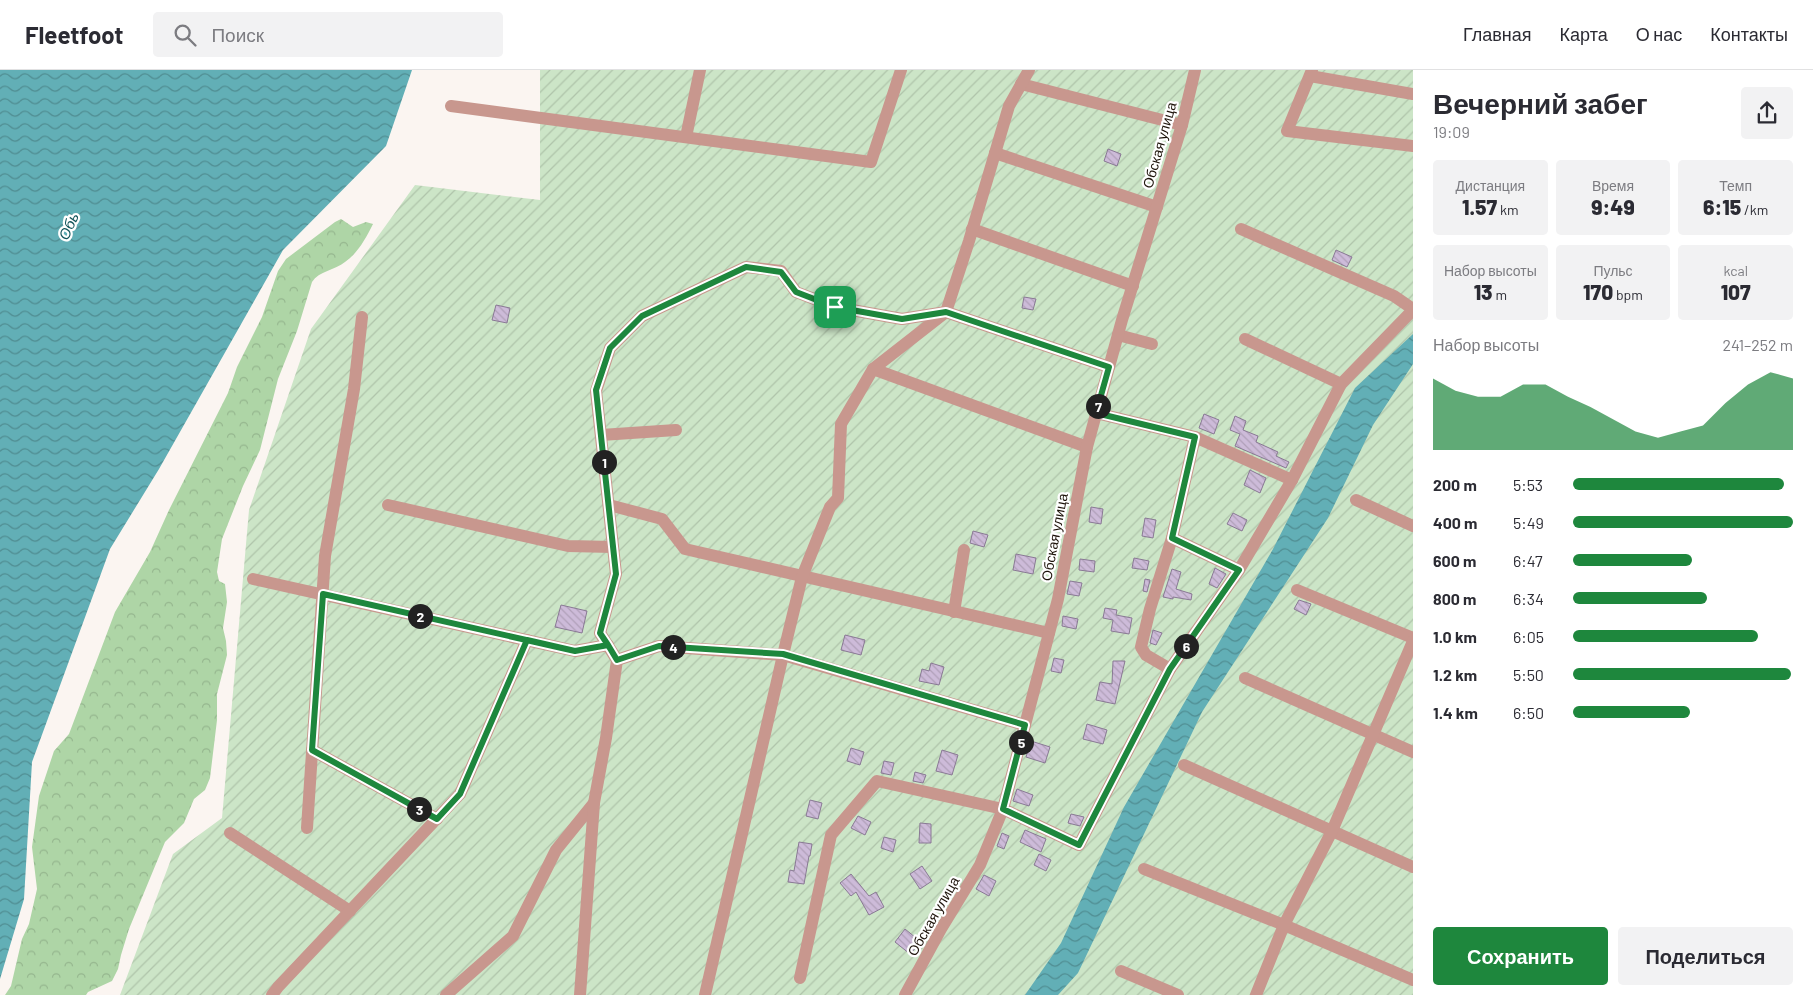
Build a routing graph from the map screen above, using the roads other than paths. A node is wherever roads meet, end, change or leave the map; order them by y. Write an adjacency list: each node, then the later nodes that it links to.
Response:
1 (700, 70): 10 (street)
2 (901, 70): 10 (street)
3 (1029, 70): 6 (street)
4 (1195, 70): 9 (street, Обская улица)
5 (1311, 73): 7 (street); 11 (street)
6 (1021, 84): 9 (street); 12 (street)
7 (1413, 94)
8 (451, 106): 10 (street)
9 (1182, 125): 13 (street, Обская улица)
10 (686, 137)
11 (1413, 146)
12 (995, 153): 13 (street); 14 (street)
13 (1157, 207): 16 (street, Обская улица)
14 (972, 229): 16 (street); 18 (street)
15 (1241, 229): 17 (street)
16 (1133, 286): 20 (street, Обская улица)
17 (1413, 310): 25 (street)
18 (946, 312): 23 (street); 24 (street); 28 (street)
19 (362, 317): 43 (street)
20 (1118, 335): 22 (street); 23 (street, Обская улица)
21 (1245, 338): 25 (street)
22 (1152, 344)
23 (1109, 367): 26 (street, Обская улица)
24 (873, 369): 30 (street); 40 (street)
25 (1341, 384): 31 (street)
26 (1096, 413): 29 (street); 30 (street, Обская улица)
27 (676, 430): 28 (street)
28 (601, 435): 34 (street)
29 (1195, 437): 31 (street); 36 (street)
30 (1087, 447): 45 (street, Обская улица)
31 (1292, 480): 39 (street)
32 (1356, 500): 35 (street)
33 (388, 505): 37 (street)
34 (609, 505): 37 (street); 40 (street)
35 (1413, 526)
36 (1172, 538): 39 (street); 51 (street)
37 (613, 547): 48 (street)
38 (964, 550): 44 (street)
39 (1239, 570): 51 (street)
40 (802, 577): 44 (street); 49 (street)
41 (253, 579): 43 (street)
42 (1297, 590): 47 (street)
43 (323, 594): 46 (street); 55 (street)
44 (954, 612): 45 (street)
45 (1049, 633): 53 (street, Обская улица)
46 (527, 640): 48 (street); 60 (street)
47 (1413, 640): 54 (street)
48 (608, 645): 50 (street)
49 (783, 654): 50 (street); 53 (street); 74 (street)
50 (617, 660): 58 (street)
51 (1170, 669): 59 (street)
52 (1245, 678): 54 (street)
53 (1025, 725): 59 (street, Обская улица)
54 (1374, 734): 56 (street); 62 (street)
55 (312, 750): 60 (street); 61 (street)
56 (1413, 752)
57 (1184, 765): 62 (street)
58 (594, 803): 72 (street); 73 (street)
59 (1003, 809): 69 (street); 75 (street, Обская улица)
60 (437, 819): 66 (street)
61 (307, 828)
62 (1332, 831): 64 (street); 67 (street)
63 (230, 832): 66 (street)
64 (1413, 867)
65 (1144, 869): 67 (street)
66 (350, 911): 71 (street)
67 (1284, 925): 70 (street); 77 (street)
68 (1121, 971): 76 (street)
69 (800, 978)
70 (1413, 980)
71 (272, 995)
72 (446, 995)
73 (580, 995)
74 (705, 995)
75 (906, 995)
76 (1178, 995)
77 (1256, 995)

